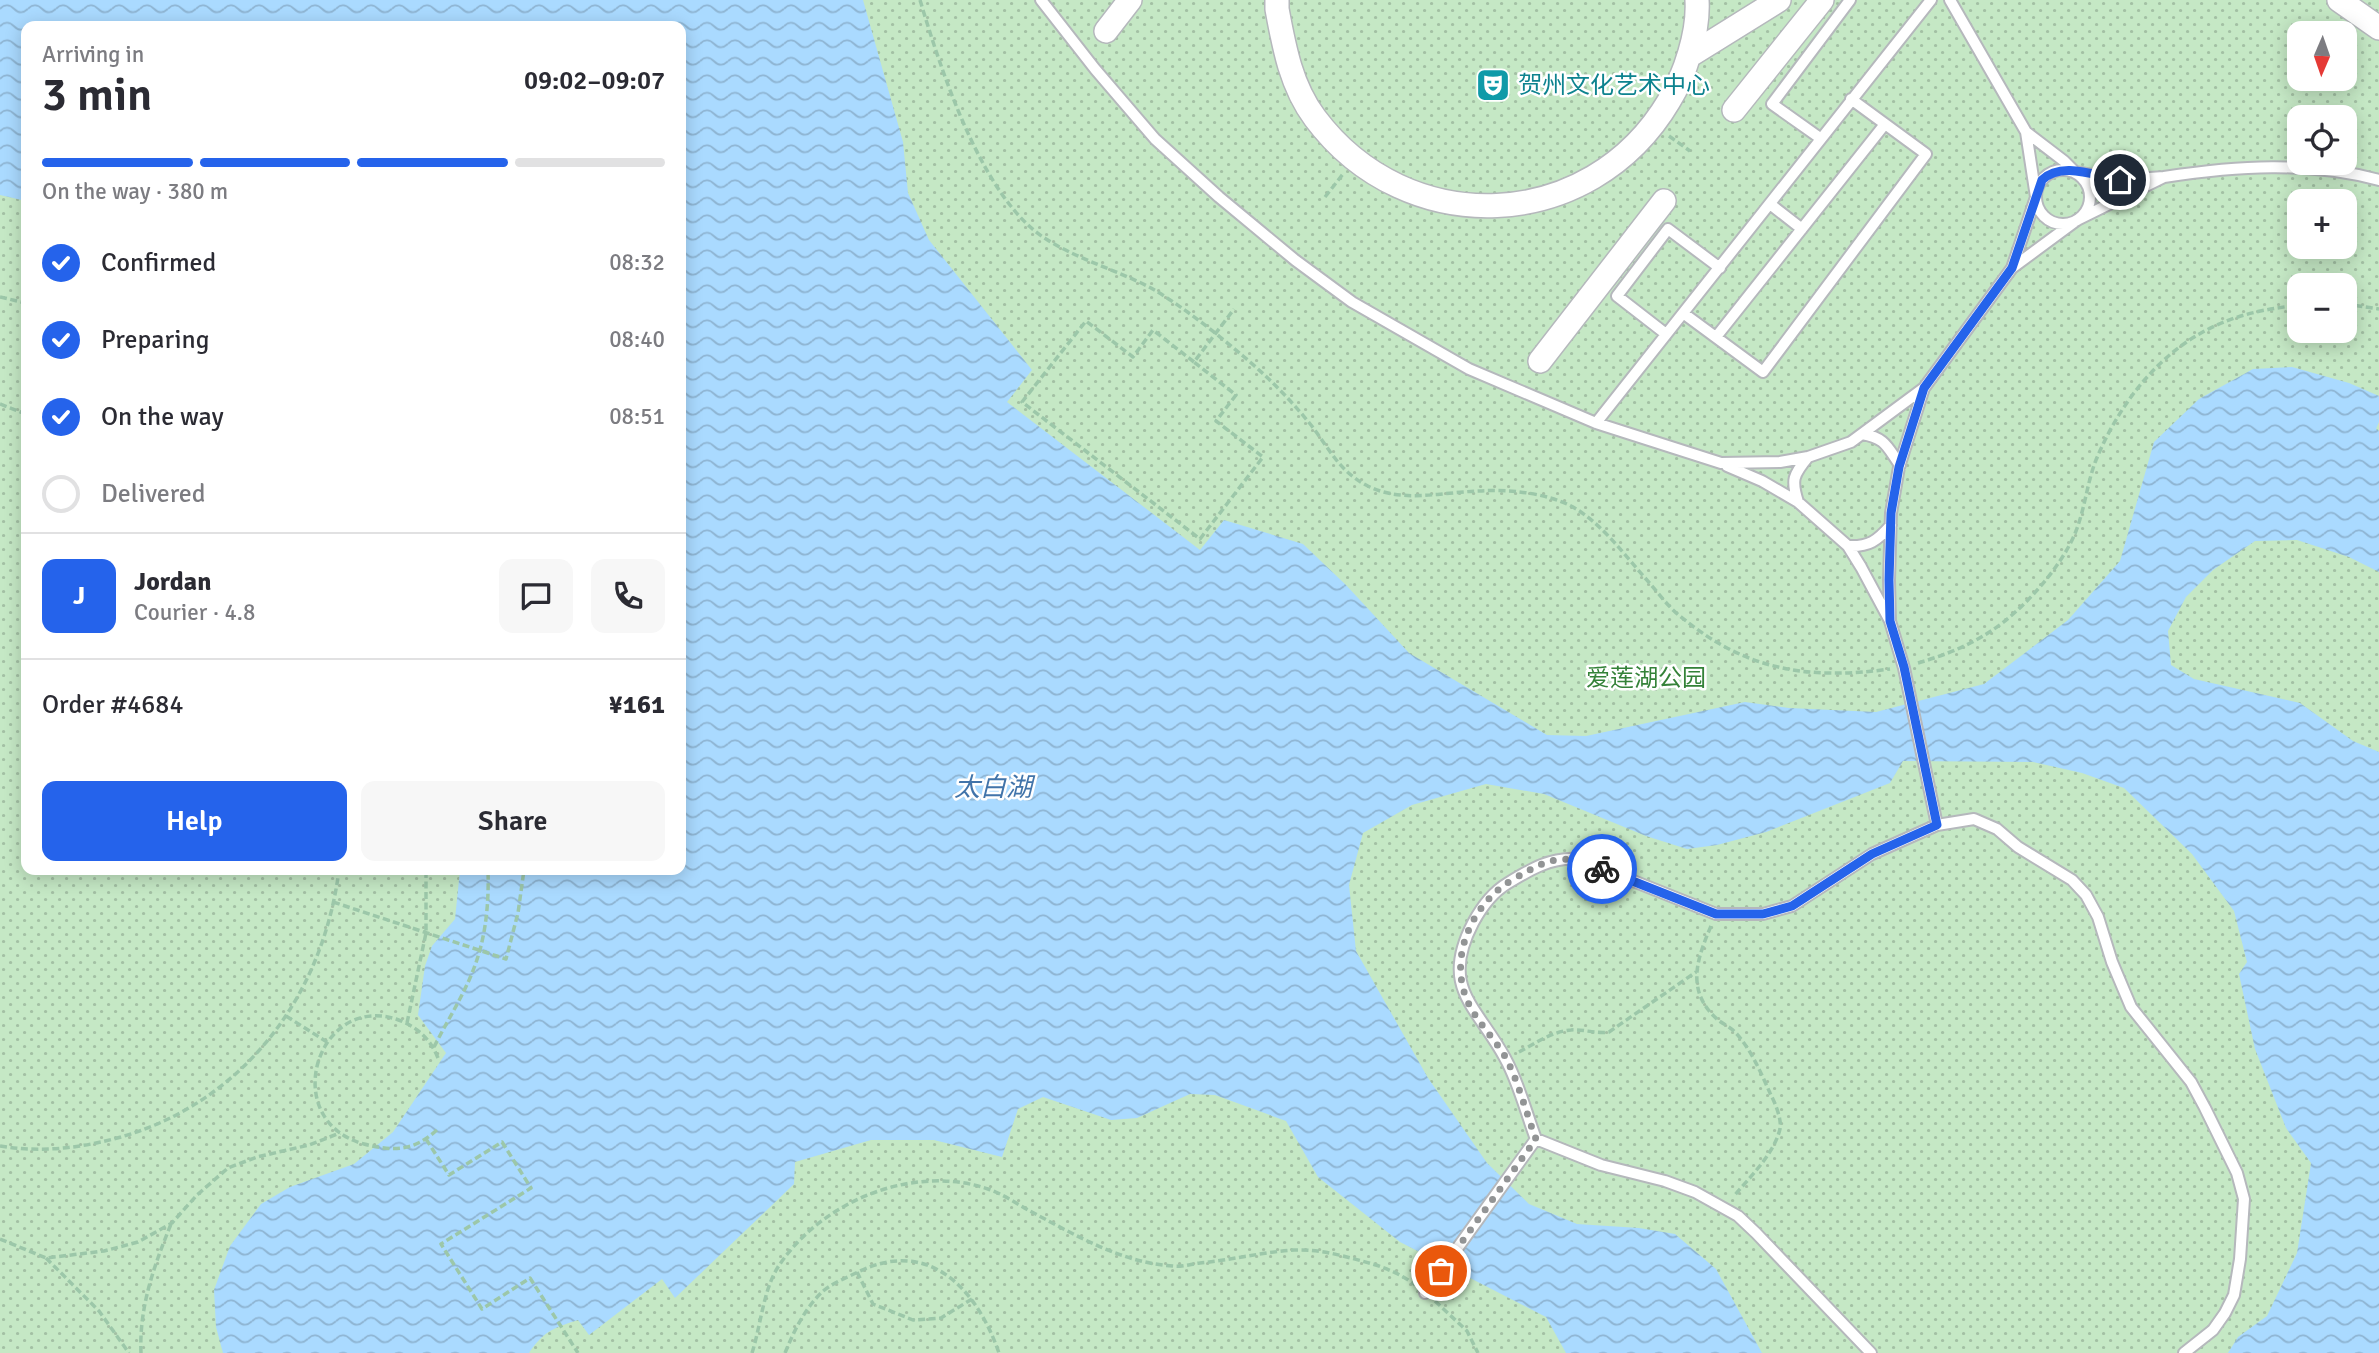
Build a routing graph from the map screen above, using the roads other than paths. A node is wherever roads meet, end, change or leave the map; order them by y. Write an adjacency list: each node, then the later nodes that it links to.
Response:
1 (1041, 0): 34 (lane)
2 (1130, 0): 12 (street)
3 (1278, 0): 13 (street)
4 (1697, 0): 13 (street)
5 (1779, 0): 13 (street)
6 (1822, 0): 15 (street)
7 (1850, 0): 18 (lane)
8 (1950, 0): 17 (lane)
9 (2339, 0): 11 (street)
10 (1928, 1): 14 (lane)
11 (2379, 28)
12 (1106, 31)
13 (1689, 56)
14 (1851, 99): 16 (lane); 18 (lane)
15 (1734, 110)
16 (1885, 124): 26 (lane); 31 (lane)
17 (2026, 132): 19 (lane); 22 (lane)
18 (1820, 138): 24 (lane)
19 (2075, 172): 20 (lane); 22 (lane); 25 (lane)
20 (2164, 177): 21 (lane); 25 (lane)
21 (2379, 180)
22 (2036, 197): 25 (lane); 28 (lane)
23 (1664, 201): 32 (street)
24 (1770, 204): 26 (lane); 27 (lane)
25 (2077, 220): 28 (lane)
26 (1802, 229): 31 (lane)
27 (1720, 268): 29 (lane); 30 (lane)
28 (2012, 268): 33 (lane)
29 (1683, 313): 30 (lane); 31 (lane)
30 (1666, 334): 34 (lane)
31 (1716, 338)
32 (1540, 360)
33 (1924, 388): 35 (lane); 38 (lane)
34 (1596, 423): 37 (lane)
35 (1862, 435): 36 (lane); 38 (lane)
36 (1808, 457): 37 (lane); 39 (lane)
37 (1721, 463): 39 (lane)
38 (1900, 465): 40 (lane)
39 (1798, 502): 41 (lane)
40 (1891, 525): 41 (lane); 42 (lane)
41 (1848, 546): 42 (lane)
42 (1890, 621): 43 (lane)
43 (1937, 825): 44 (lane); 47 (lane)
44 (1536, 1139): 45 (lane); 46 (lane)
45 (1425, 1293)
46 (1871, 1353)
47 (2184, 1353)

